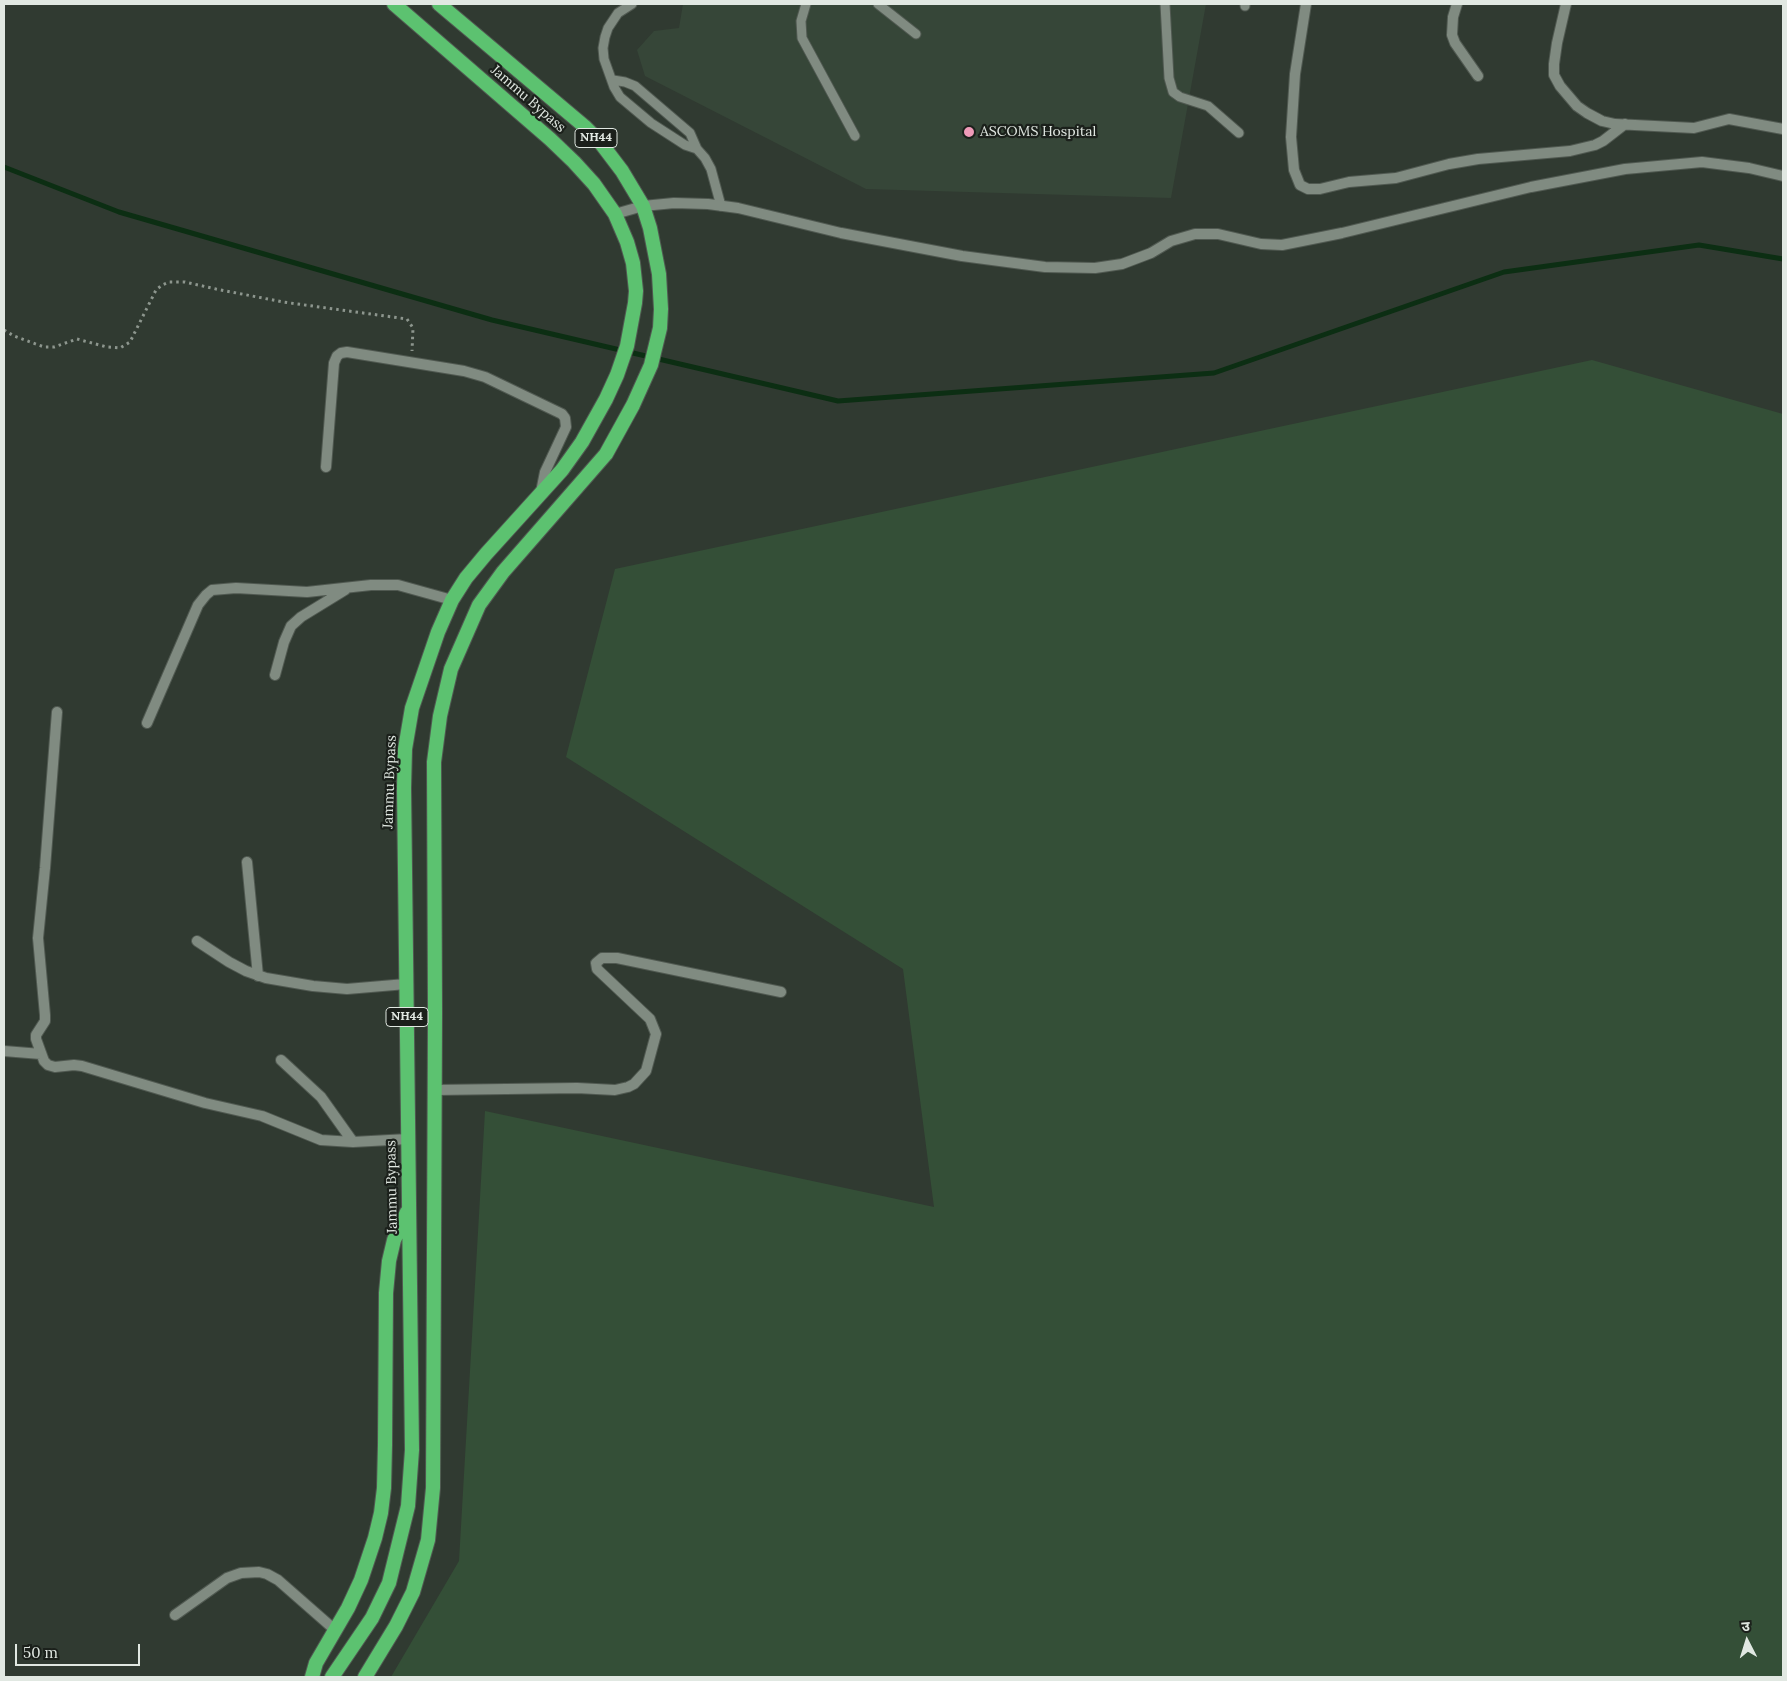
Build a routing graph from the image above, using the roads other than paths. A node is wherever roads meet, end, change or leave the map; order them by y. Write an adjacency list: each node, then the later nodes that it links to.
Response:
1 (394, 4): 21 (highway, Jammu Bypass / NH44)
2 (439, 4): 19 (highway, Jammu Bypass / NH44)
3 (632, 4): 12 (lane)
4 (806, 4): 16 (lane)
5 (878, 4): 10 (lane)
6 (1165, 4): 15 (lane)
7 (1306, 4): 13 (street)
8 (1457, 4): 11 (street)
9 (1566, 4): 13 (street)
10 (916, 34)
11 (1478, 76)
12 (613, 80): 17 (lane); 17 (lane)
13 (1625, 124): 14 (street)
14 (1783, 129)
15 (1239, 133)
16 (856, 136)
17 (697, 149): 20 (lane)
18 (1783, 176): 20 (street)
19 (643, 206): 20 (street); 21 (street); 37 (highway, Jammu Bypass / NH44)
20 (721, 206)
21 (615, 214): 23 (highway, Jammu Bypass / NH44)
22 (326, 467): 23 (street)
23 (541, 493): 25 (highway, Jammu Bypass / NH44)
24 (346, 589): 25 (street); 26 (street); 28 (street)
25 (452, 600): 32 (highway, Jammu Bypass / NH44)
26 (275, 675)
27 (57, 712): 35 (street)
28 (147, 723)
29 (247, 862): 31 (street)
30 (197, 941): 31 (street)
31 (258, 976): 32 (street)
32 (406, 984): 38 (highway, Jammu Bypass / NH44)
33 (781, 992): 37 (street)
34 (4, 1051): 35 (street)
35 (41, 1054): 39 (street)
36 (281, 1060): 39 (street)
37 (435, 1090): 45 (highway, Jammu Bypass / NH44)
38 (408, 1139): 39 (street); 40 (highway, Jammu Bypass / NH44)
39 (353, 1142)
40 (409, 1208): 42 (highway); 44 (highway, Jammu Bypass / NH44)
41 (175, 1615): 42 (street)
42 (335, 1630): 43 (highway)
43 (312, 1677)
44 (332, 1677)
45 (365, 1677)

